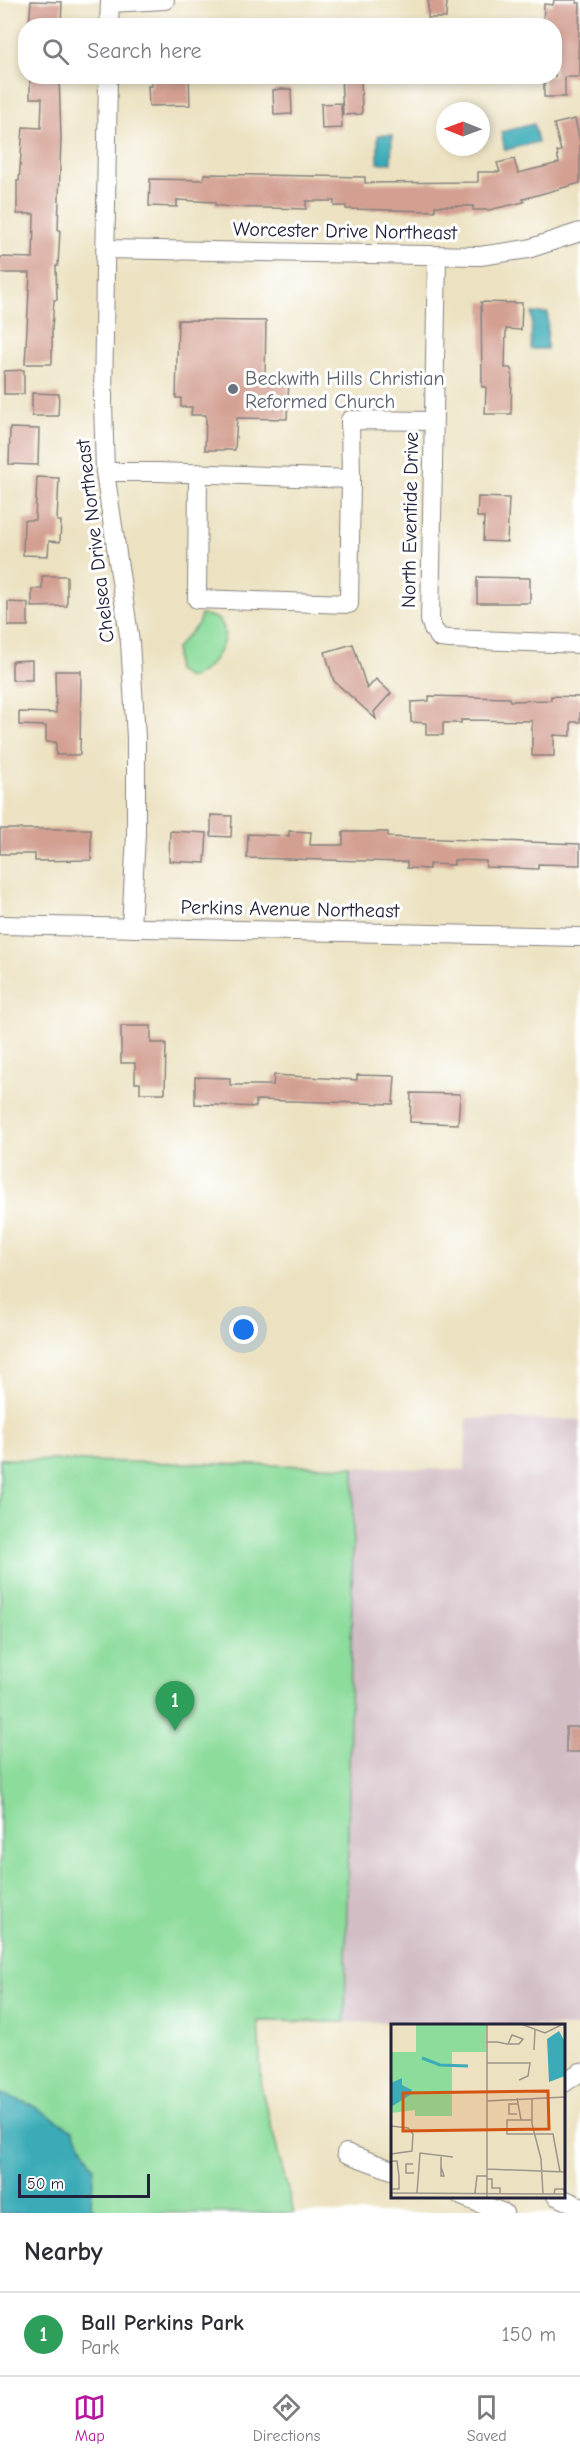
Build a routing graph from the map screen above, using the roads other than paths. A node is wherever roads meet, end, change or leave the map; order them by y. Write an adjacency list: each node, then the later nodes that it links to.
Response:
1 (165, 0): 2 (street)
2 (110, 2): 3 (street)
3 (109, 18)
4 (108, 84): 6 (street, Chelsea Drive Northeast)
5 (580, 232): 7 (street, Worcester Drive Northeast)
6 (105, 249): 7 (street, Worcester Drive Northeast); 9 (street, Chelsea Drive Northeast)
7 (436, 256): 8 (street, North Eventide Drive)
8 (434, 422): 11 (street); 12 (street, North Eventide Drive)
9 (105, 472): 10 (street); 14 (street, Chelsea Drive Northeast)
10 (198, 473): 11 (street); 11 (street)
11 (351, 479)
12 (580, 644)
13 (0, 925): 14 (street, Perkins Avenue Northeast)
14 (131, 928): 15 (street, Perkins Avenue Northeast)
15 (580, 937)
16 (580, 2072): 17 (street)
17 (565, 2082)
18 (346, 2152): 19 (street)
19 (391, 2169)
20 (465, 2198): 24 (street)
21 (509, 2198): 24 (street)
22 (561, 2198): 23 (street)
23 (580, 2206)
24 (505, 2213)

